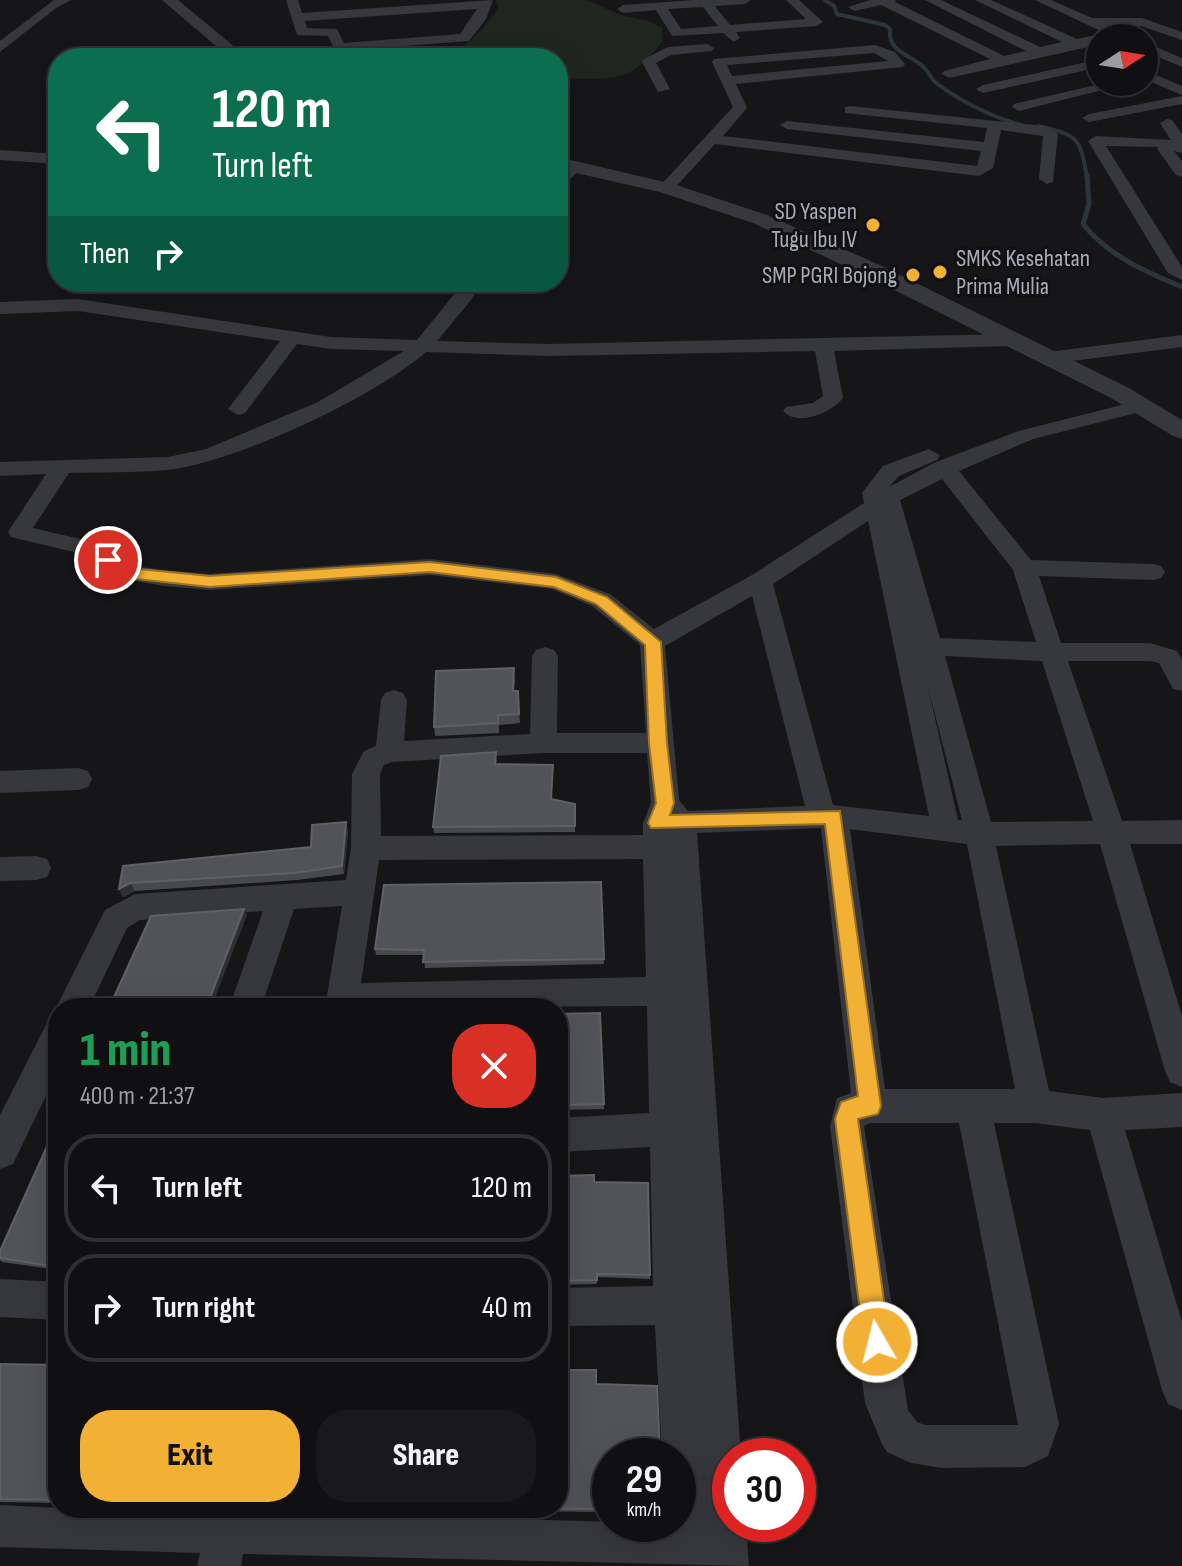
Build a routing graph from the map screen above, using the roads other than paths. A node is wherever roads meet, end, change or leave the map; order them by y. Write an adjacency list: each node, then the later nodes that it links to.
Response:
1 (65, 0): 28 (street)
2 (169, 0): 29 (street)
3 (748, 0): 11 (street); 18 (street)
4 (792, 0): 18 (street)
5 (931, 0): 32 (street)
6 (981, 0): 26 (street)
7 (1041, 0): 17 (street)
8 (296, 1): 14 (street)
9 (886, 1): 13 (street); 34 (street)
10 (486, 2): 14 (street); 15 (street)
11 (706, 3): 12 (street); 19 (street)
12 (660, 6): 22 (street); 22 (street)
13 (854, 7)
14 (297, 18): 21 (street)
15 (478, 22): 16 (street); 21 (street)
16 (463, 23)
17 (1091, 23): 23 (street)
18 (772, 25): 19 (street)
19 (726, 29): 22 (street); 27 (street)
20 (347, 31): 21 (street)
21 (332, 32)
22 (673, 34): 31 (street)
23 (1182, 36)
24 (854, 37): 27 (street)
25 (1086, 41): 26 (street)
26 (1074, 43): 30 (street); 32 (street)
27 (741, 46): 31 (street)
28 (0, 48)
29 (228, 48)
30 (1086, 49)
31 (668, 51): 40 (street)
32 (1039, 52): 34 (street)
33 (1158, 52): 35 (street)
34 (1002, 60): 37 (street)
35 (1182, 63)
36 (1086, 66): 41 (street)
37 (949, 74)
38 (729, 80): 38 (street); 52 (street)
39 (1158, 81): 43 (street)
40 (663, 89)
41 (983, 89)
42 (1086, 91): 46 (street)
43 (1182, 91)
44 (1182, 100): 48 (street)
45 (901, 102): 47 (street)
46 (1019, 107)
47 (836, 112): 50 (street); 51 (street)
48 (1089, 118)
49 (1167, 123): 53 (street)
50 (787, 125): 54 (street); 55 (street)
51 (995, 125): 54 (street); 60 (street)
52 (713, 139): 55 (street); 61 (street)
53 (1177, 146): 59 (street); 62 (street)
54 (991, 147): 55 (street)
55 (769, 148)
56 (0, 155): 57 (street)
57 (48, 158)
58 (568, 165): 61 (street)
59 (1182, 172)
60 (1047, 179)
61 (666, 188): 68 (street)
62 (1182, 275)
63 (74, 292): 65 (street)
64 (467, 292): 70 (street)
65 (78, 305): 66 (street); 67 (street)
66 (0, 308)
67 (291, 339): 70 (street); 75 (street)
68 (1009, 340): 71 (street); 72 (street)
69 (1182, 341): 72 (street)
70 (424, 344): 71 (street); 79 (street)
71 (823, 344): 76 (street)
72 (1048, 358): 73 (street)
73 (1120, 393): 74 (street); 81 (street)
74 (1141, 406): 77 (street); 78 (street)
75 (238, 409)
76 (793, 411)
77 (1182, 431)
78 (944, 467): 81 (street); 82 (street)
79 (61, 468): 80 (street); 85 (street)
80 (0, 469)
81 (881, 503): 84 (street); 86 (street); 98 (street)
82 (1024, 568): 83 (street); 87 (street)
83 (1153, 572)
84 (760, 581): 85 (street); 96 (street)
85 (653, 642): 92 (street)
86 (932, 647): 87 (street); 101 (street)
87 (1051, 652): 89 (street); 99 (street)
88 (545, 656): 91 (street)
89 (1182, 682)
90 (394, 700): 93 (street)
91 (543, 743): 92 (street); 93 (street)
92 (658, 743): 97 (street)
93 (389, 752): 102 (street)
94 (78, 779): 95 (street)
95 (0, 782)
96 (828, 816): 97 (street); 98 (street); 114 (street)
97 (666, 824): 102 (street); 107 (street); 129 (street)
98 (946, 830): 101 (street)
99 (1111, 831): 100 (street); 101 (street); 113 (street)
100 (1182, 832)
101 (980, 834): 115 (street)
102 (366, 848): 105 (street)
103 (36, 868): 104 (street)
104 (0, 869)
105 (360, 892): 106 (street); 110 (street)
106 (282, 899): 108 (street); 109 (street)
107 (664, 991): 111 (street); 119 (street)
108 (77, 998)
109 (248, 998)
110 (343, 998)
111 (476, 998)
112 (48, 1056): 121 (street)
113 (1182, 1071)
114 (870, 1106): 116 (street); 116 (street)
115 (1035, 1106): 116 (street); 118 (street)
116 (973, 1107)
117 (1182, 1110): 118 (street)
118 (1103, 1115): 126 (street)
119 (666, 1129): 120 (street); 124 (street)
120 (568, 1134)
121 (0, 1152)
122 (0, 1298): 123 (street)
123 (48, 1300)
124 (673, 1305): 125 (street); 129 (street)
125 (568, 1307)
126 (1182, 1390)
127 (0, 1526): 128 (street)
128 (225, 1535): 129 (street)
129 (708, 1555)

